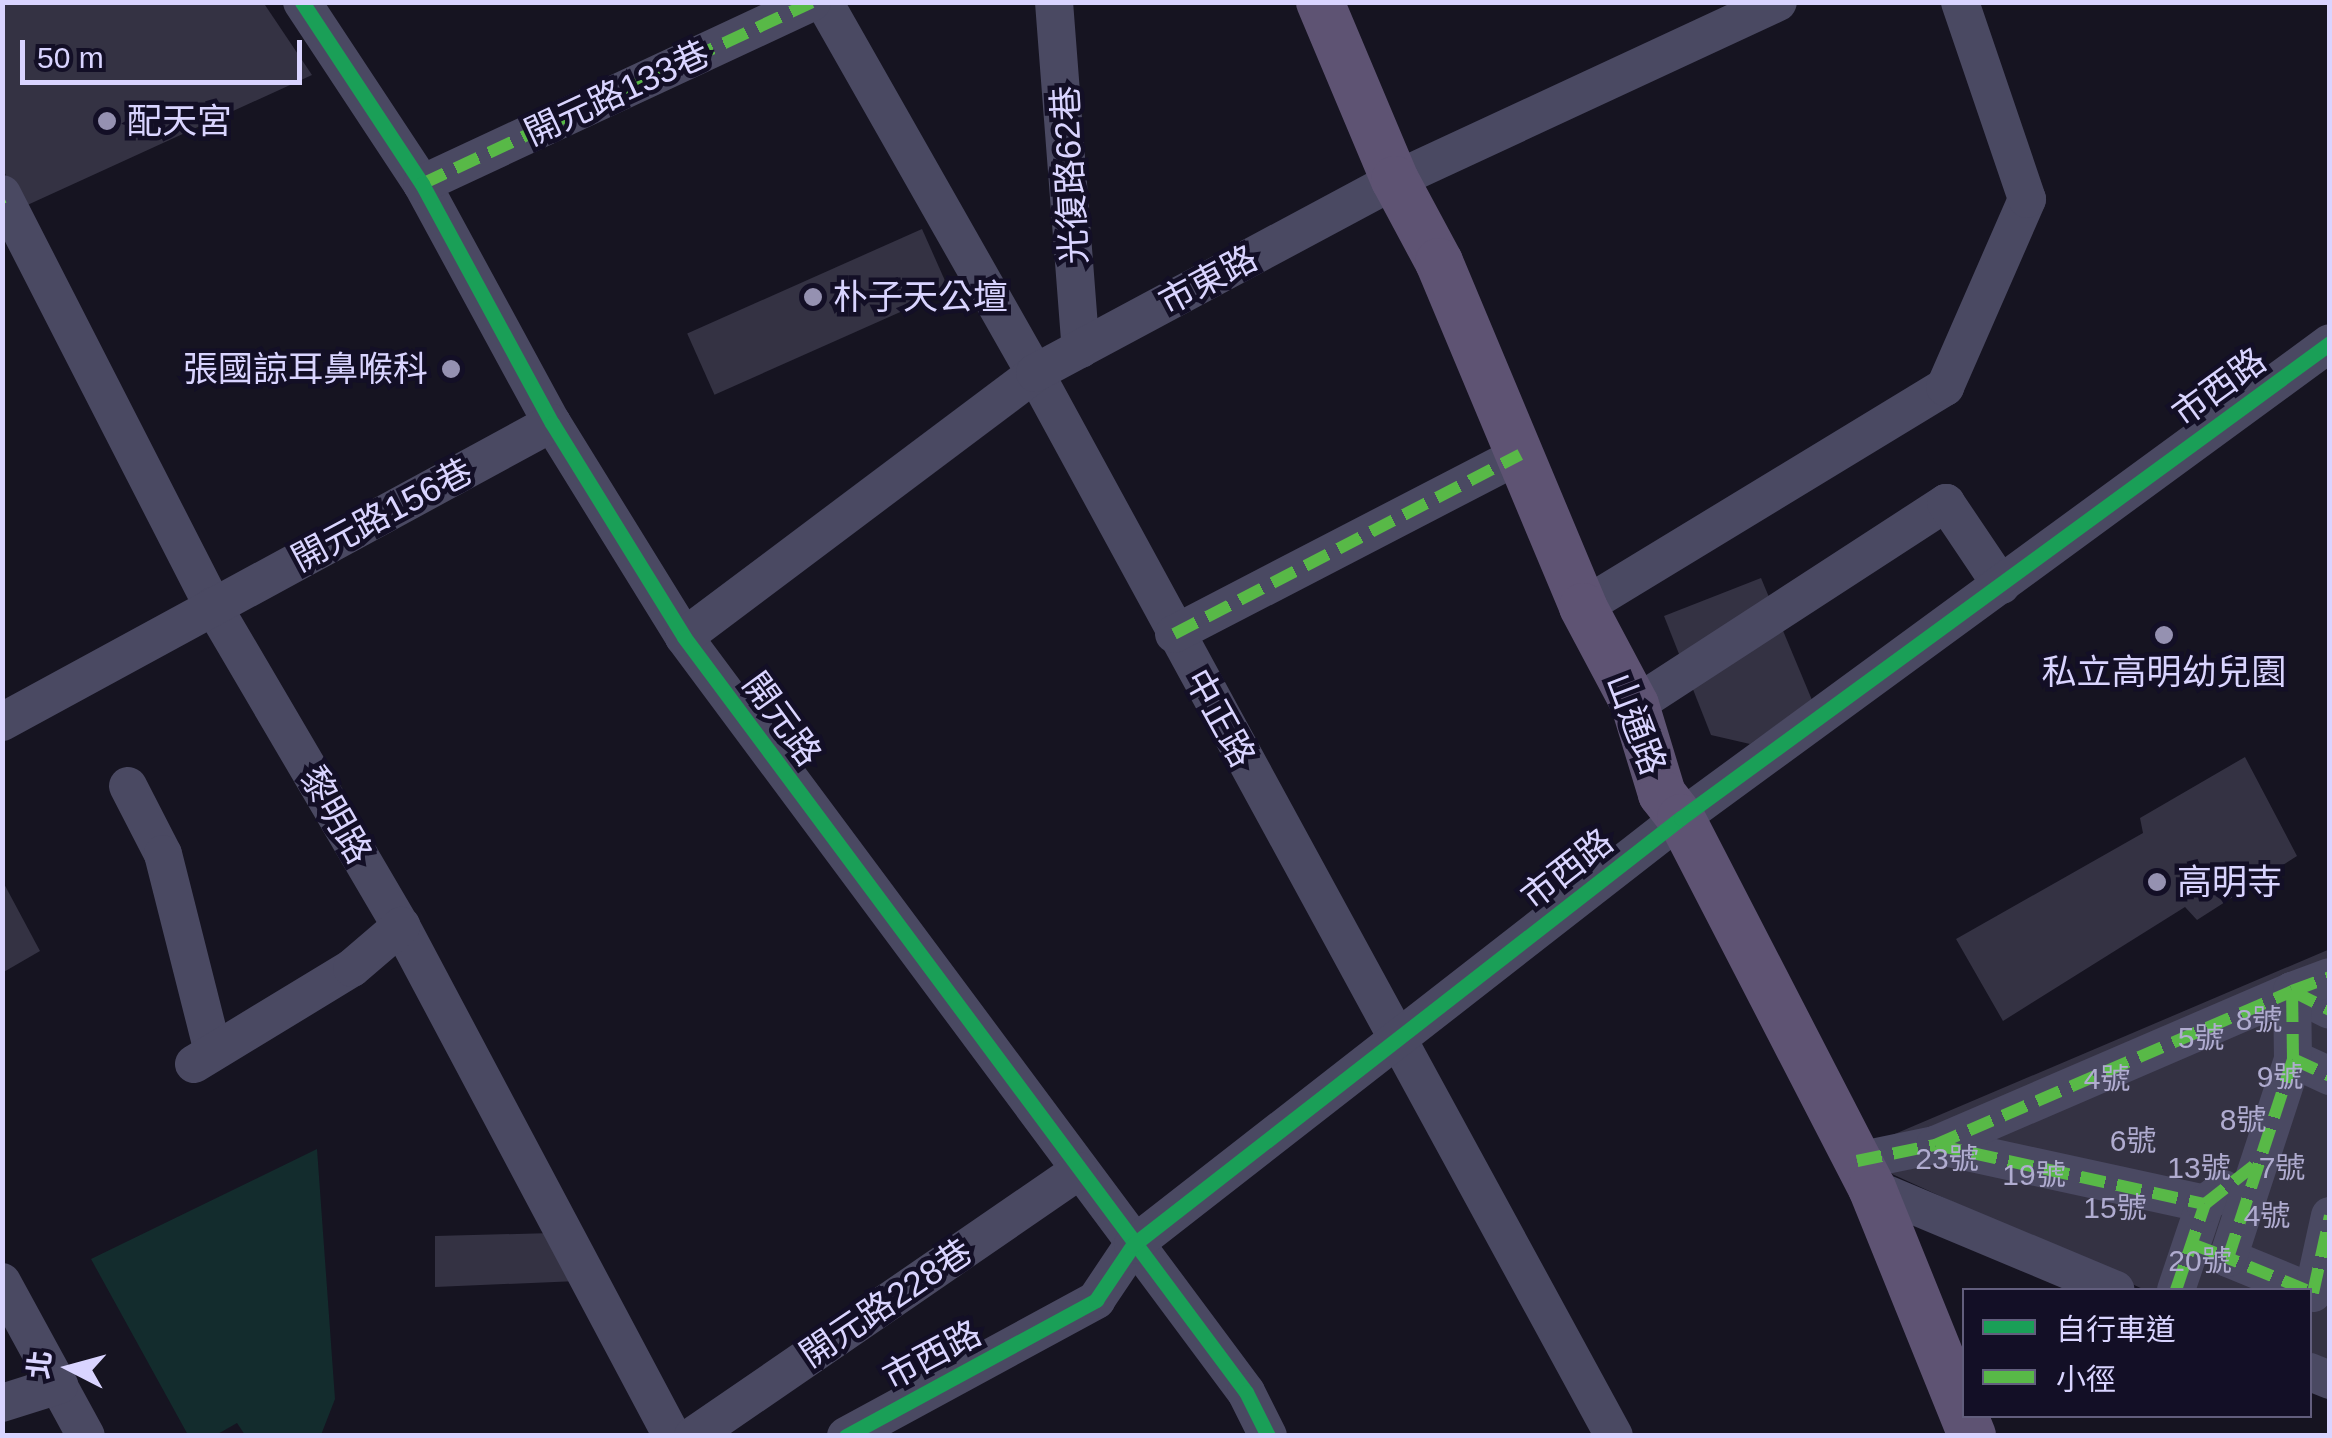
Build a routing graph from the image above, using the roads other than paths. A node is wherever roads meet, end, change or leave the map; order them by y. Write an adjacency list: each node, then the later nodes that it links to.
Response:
1 (302, 2): 9 (street, 開元路)
2 (812, 2): 9 (street, 開元路133巷)
3 (824, 2): 13 (street, 中正路)
4 (1054, 2): 12 (street, 光復路62巷)
5 (1320, 2): 8 (main road, 山通路)
6 (1778, 2): 8 (street, 市東路)
7 (1960, 2): 18 (street)
8 (1395, 180): 12 (street, 市東路); 15 (main road, 山通路)
9 (422, 184): 14 (street, 開元路)
10 (3, 196): 17 (street, 黎明路)
11 (2330, 344): 16 (street, 市西路)
12 (1081, 349): 13 (street, 市東路)
13 (1035, 374): 19 (street, 中正路); 20 (street, 市東路)
14 (552, 424): 17 (street, 開元路156巷); 20 (street, 開元路)
15 (1520, 455): 18 (main road, 山通路); 19 (street)
16 (2001, 585): 21 (street); 24 (street, 市西路)
17 (213, 606): 22 (street, 開元路156巷); 25 (street, 黎明路)
18 (1584, 607): 21 (main road, 山通路)
19 (1174, 634): 29 (street, 中正路)
20 (684, 637): 34 (street, 開元路)
21 (1636, 705): 24 (main road, 山通路)
22 (2, 722)
23 (128, 786): 25 (street)
24 (1681, 818): 29 (street, 市西路); 35 (main road, 山通路)
25 (402, 926): 50 (street, 黎明路)
26 (2330, 978): 27 (street)
27 (2292, 991): 28 (street); 30 (street); 32 (street)
28 (2330, 1010)
29 (1398, 1040): 39 (street, 市西路); 54 (street, 中正路)
30 (2293, 1059): 31 (street); 33 (street)
31 (2330, 1076)
32 (1935, 1145): 35 (street); 36 (street)
33 (2261, 1160): 36 (street); 40 (street)
34 (1079, 1171): 39 (street, 開元路); 51 (street, 開元路228巷)
35 (1864, 1174): 42 (street); 48 (main road, 山通路)
36 (2204, 1204): 38 (street)
37 (2330, 1216): 45 (street)
38 (2192, 1244): 40 (street); 43 (street)
39 (1134, 1245): 52 (street, 市西路); 53 (street, 開元路)
40 (2228, 1258): 44 (street)
41 (2, 1282): 46 (street)
42 (2112, 1288)
43 (2177, 1288)
44 (2300, 1288)
45 (2314, 1294)
46 (59, 1386): 47 (street); 49 (street)
47 (2, 1402)
48 (1962, 1412)
49 (86, 1436)
50 (672, 1436)
51 (693, 1436)
52 (846, 1436)
53 (1268, 1436)
54 (1614, 1436)

